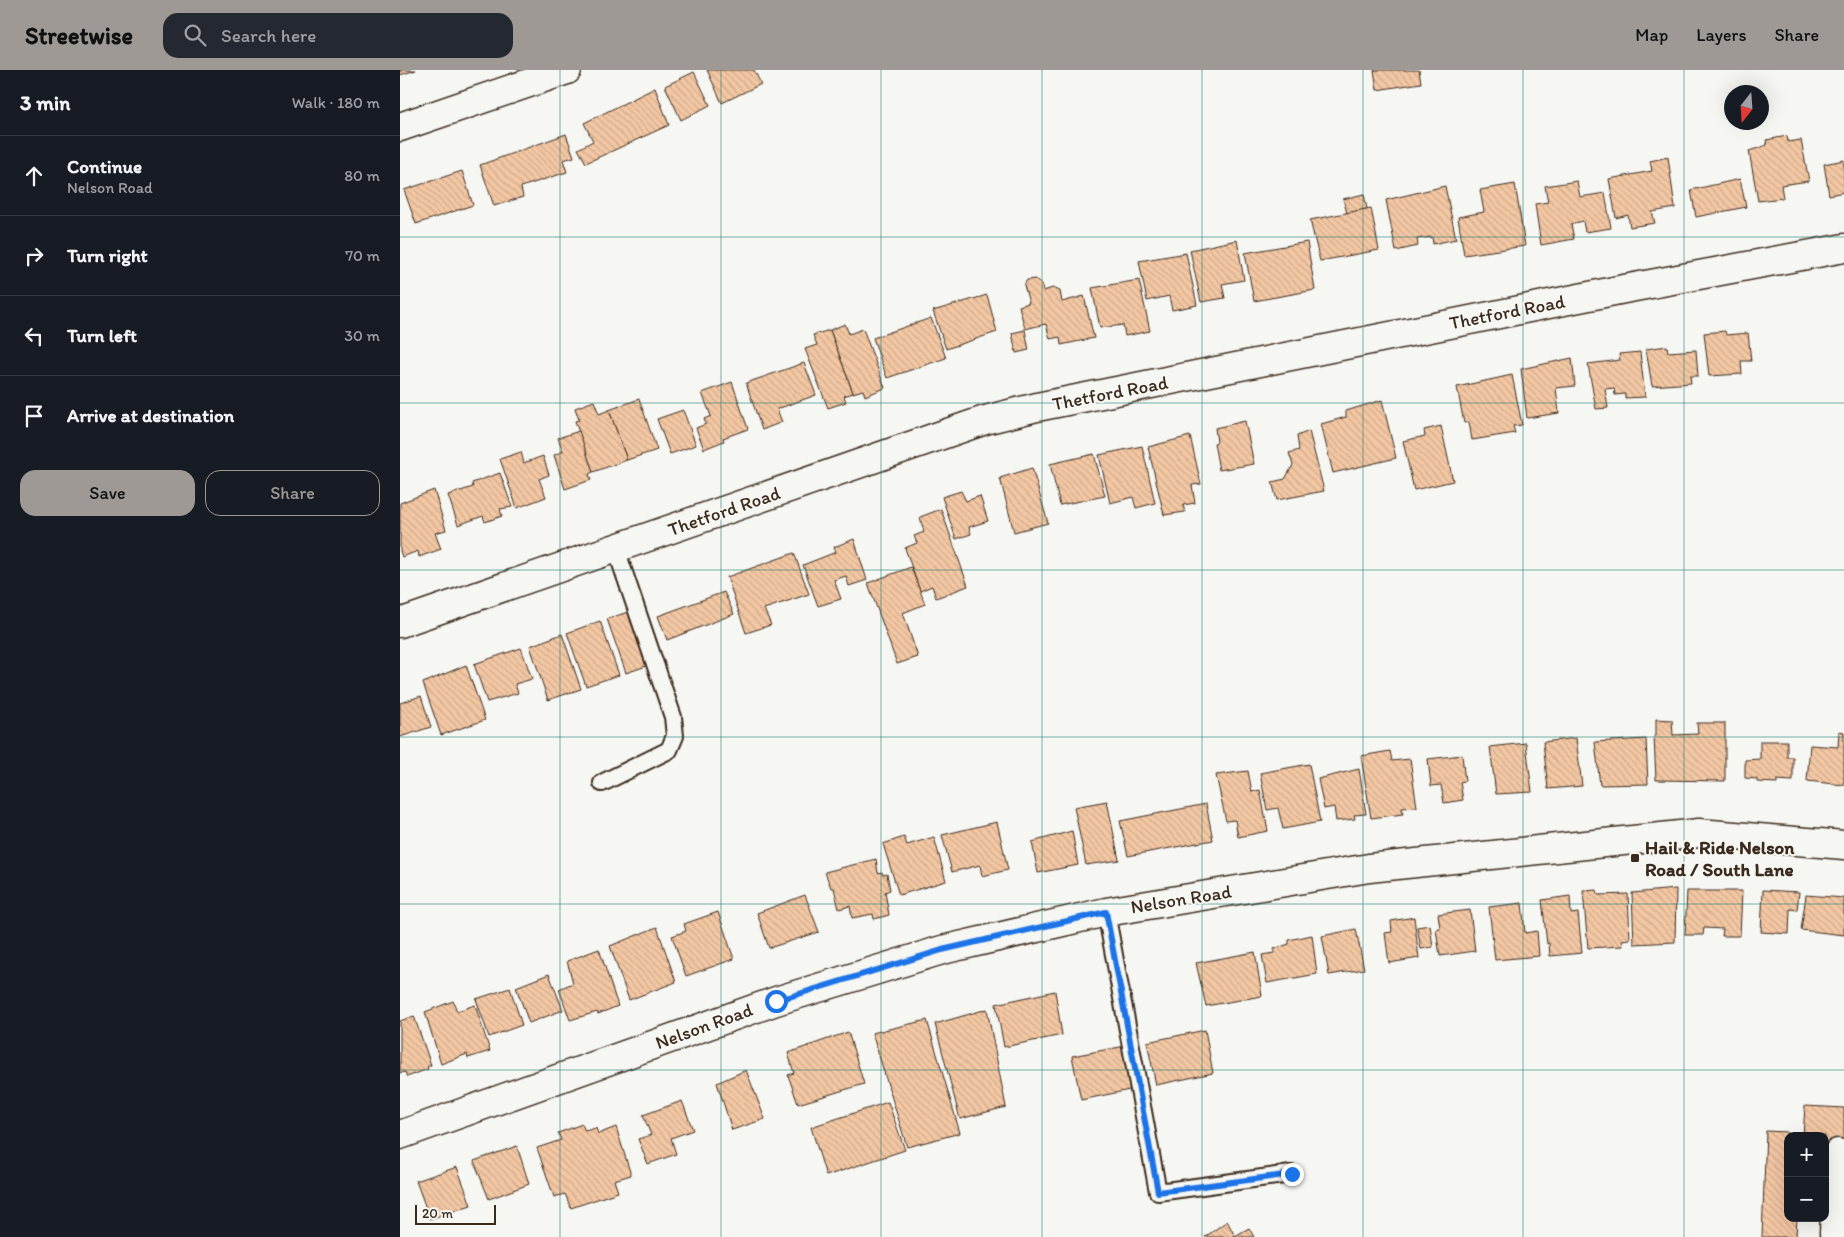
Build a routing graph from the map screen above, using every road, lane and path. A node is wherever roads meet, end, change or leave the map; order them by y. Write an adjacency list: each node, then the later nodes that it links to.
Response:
1 (567, 70): 2 (street)
2 (400, 127)
3 (1844, 248): 4 (street, Thetford Road)
4 (616, 548): 5 (street, Thetford Road); 6 (lane)
5 (400, 623)
6 (602, 783)
7 (1844, 846): 8 (street, Nelson Road)
8 (1106, 912): 9 (street, Nelson Road); 11 (lane)
9 (400, 1135)
10 (1838, 1153): 12 (street)
11 (1292, 1174)
12 (1844, 1232)

